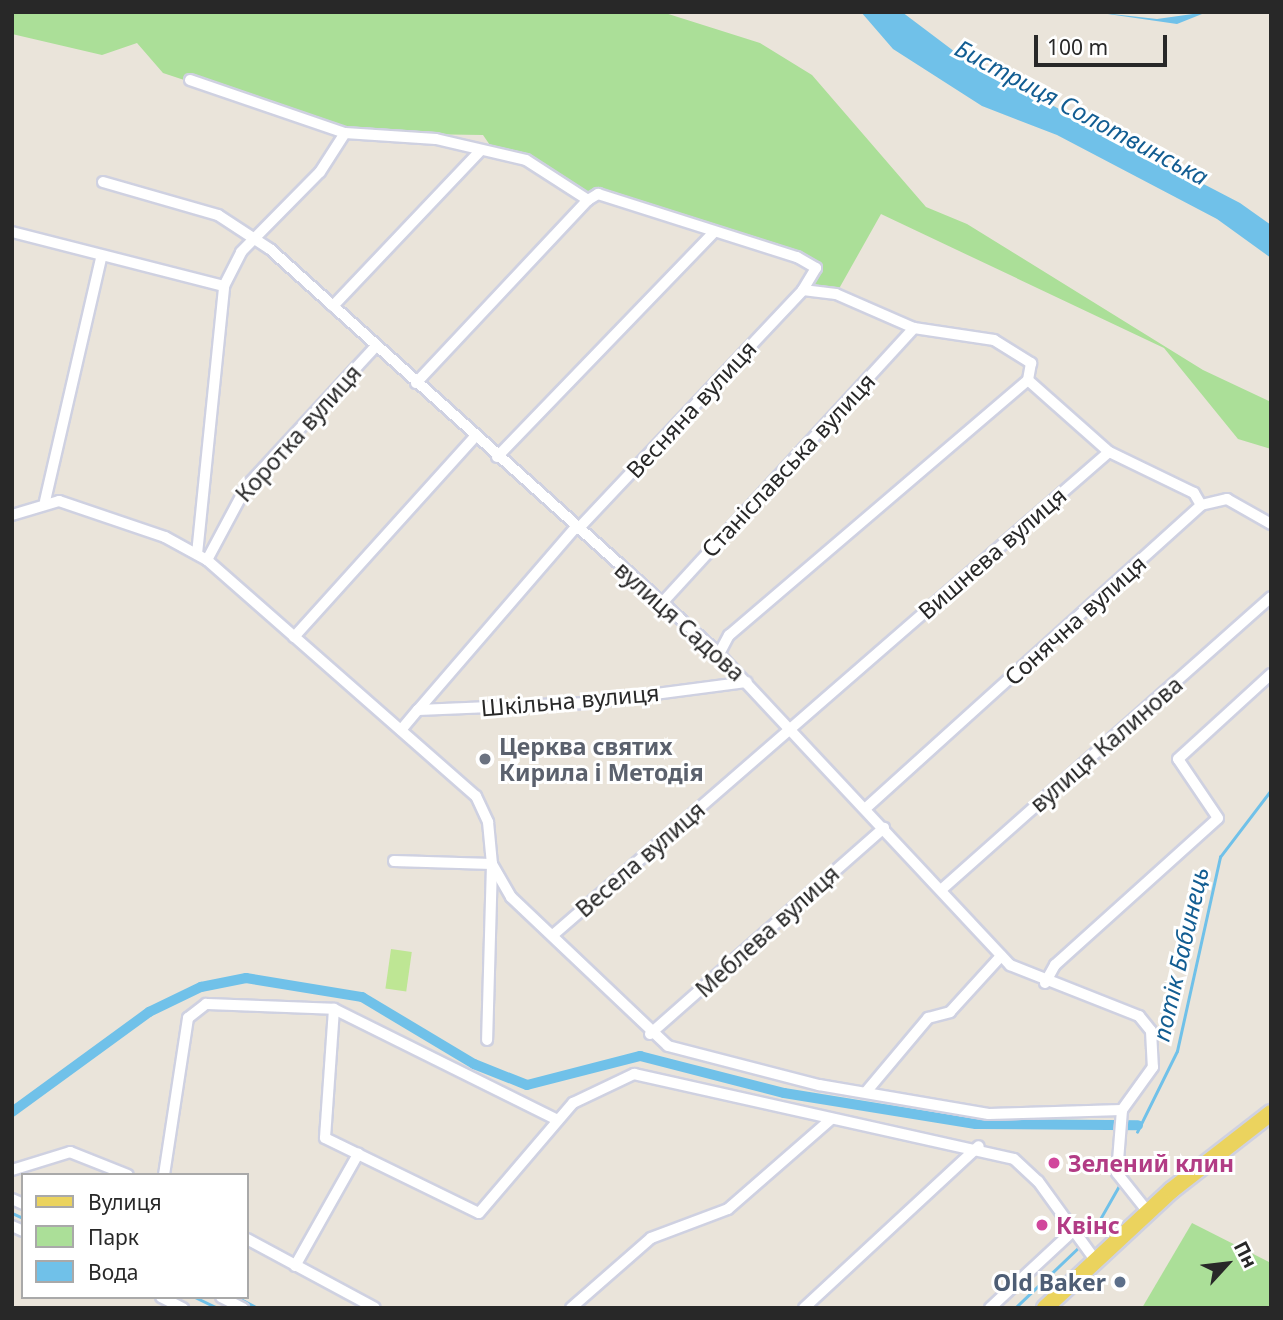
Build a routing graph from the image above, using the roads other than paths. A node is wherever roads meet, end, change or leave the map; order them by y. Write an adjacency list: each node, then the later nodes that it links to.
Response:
1 (190, 80): 2 (street)
2 (345, 133): 3 (street); 8 (street)
3 (480, 151): 5 (street); 12 (street)
4 (103, 182): 8 (street, вулиця Садова)
5 (588, 200): 7 (street); 16 (street)
6 (12, 232): 9 (street)
7 (714, 232): 11 (street); 19 (street)
8 (254, 241): 10 (street); 12 (street, вулиця Садова)
9 (101, 258): 10 (street); 20 (street)
10 (224, 286): 25 (street)
11 (803, 290): 13 (street); 24 (street, Весняна вулиця)
12 (333, 306): 14 (street, вулиця Садова)
13 (914, 328): 15 (street); 28 (street, Станіславська вулиця)
14 (375, 347): 16 (street, вулиця Садова); 26 (street, Коротка вулиця)
15 (1028, 380): 18 (street); 30 (street)
16 (416, 383): 17 (street, вулиця Садова)
17 (475, 437): 19 (street, вулиця Садова); 29 (street)
18 (1109, 452): 21 (street); 34 (street, Вишнева вулиця)
19 (497, 457): 24 (street, вулиця Садова)
20 (45, 502): 22 (street); 25 (street)
21 (1201, 505): 23 (street); 36 (street, Сонячна вулиця)
22 (12, 515)
23 (1271, 524)
24 (577, 528): 28 (street, вулиця Садова); 33 (street, Весняна вулиця)
25 (197, 554): 26 (street)
26 (207, 561): 29 (street)
27 (1271, 597): 40 (street, вулиця Калинова)
28 (662, 603): 30 (street, вулиця Садова)
29 (294, 637): 35 (street)
30 (719, 654): 32 (street, вулиця Садова)
31 (1271, 674): 43 (street)
32 (747, 682): 33 (street, Шкільна вулиця); 34 (street, вулиця Садова)
33 (418, 710): 35 (street)
34 (791, 726): 36 (street, вулиця Садова); 41 (street, Весела вулиця)
35 (401, 730): 39 (street)
36 (866, 808): 37 (street, вулиця Садова)
37 (884, 828): 40 (street, вулиця Садова); 45 (street, Меблева вулиця)
38 (394, 861): 39 (street)
39 (492, 864): 41 (street); 46 (street)
40 (941, 890): 42 (street, вулиця Садова)
41 (553, 935): 45 (street)
42 (1001, 956): 43 (street, вулиця Садова); 47 (street)
43 (1045, 983): 49 (street, вулиця Садова)
44 (334, 1009): 50 (street); 53 (street); 56 (street)
45 (650, 1034): 47 (street)
46 (487, 1040)
47 (866, 1092): 49 (street)
48 (1271, 1113): 57 (main road)
49 (1122, 1114): 57 (street)
50 (556, 1119): 51 (street); 53 (street)
51 (831, 1119): 52 (street); 67 (street)
52 (979, 1146): 58 (street); 68 (street)
53 (358, 1154): 61 (street)
54 (12, 1170): 55 (street)
55 (123, 1173)
56 (164, 1173)
57 (1148, 1212): 60 (main road)
58 (1074, 1230): 60 (street); 69 (street)
59 (248, 1240): 61 (street)
60 (1096, 1261): 70 (main road)
61 (296, 1266): 66 (street)
62 (165, 1299): 64 (street)
63 (225, 1299): 65 (street)
64 (183, 1308)
65 (243, 1308)
66 (375, 1308)
67 (571, 1308)
68 (804, 1308)
69 (990, 1308)
70 (1045, 1308)

